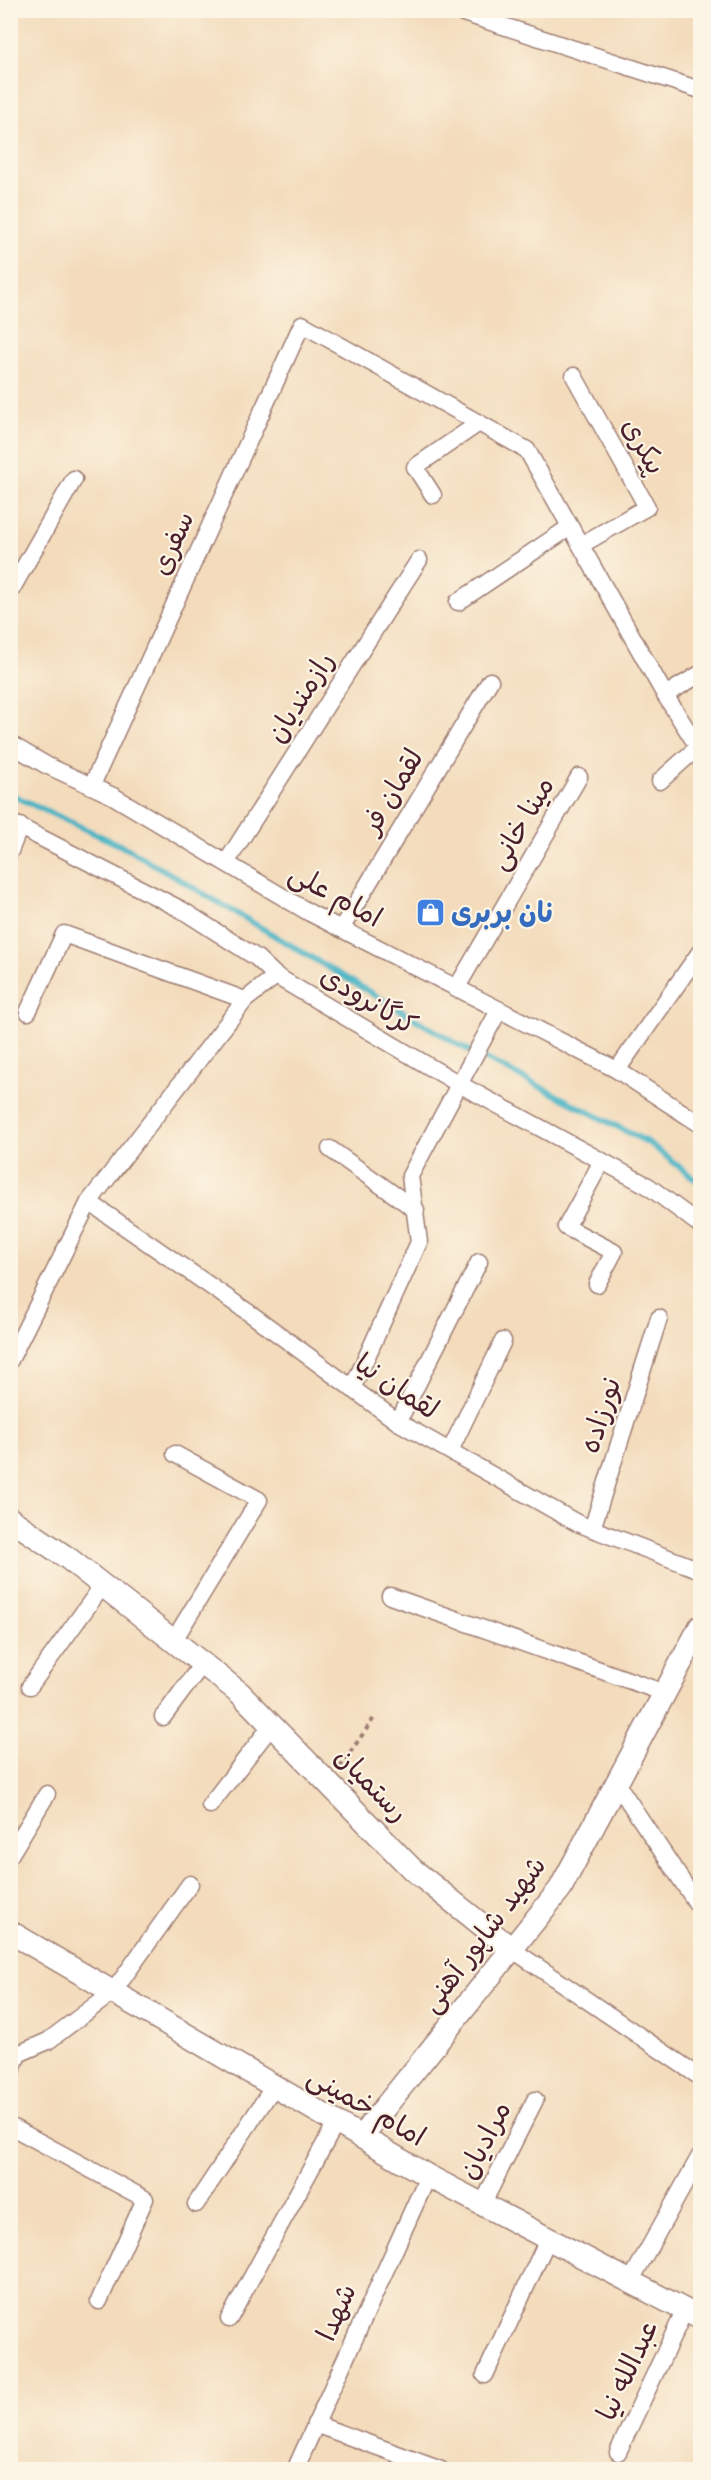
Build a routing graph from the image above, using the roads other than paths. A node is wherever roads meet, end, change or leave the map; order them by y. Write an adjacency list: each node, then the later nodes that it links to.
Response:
1 (454, 10): 2 (street)
2 (700, 90)
3 (574, 376): 8 (street, پیکری)
4 (479, 423): 6 (street); 7 (street); 18 (street, سفری)
5 (74, 479): 10 (street)
6 (433, 495)
7 (570, 527): 8 (street); 11 (street)
8 (581, 545): 14 (street)
9 (419, 560): 21 (street, رازمندیان)
10 (10, 592)
11 (458, 602)
12 (700, 674): 14 (street)
13 (490, 681): 22 (street, لقمان فر)
14 (665, 695): 17 (street)
15 (10, 744): 18 (street, امام علی)
16 (579, 777): 25 (street, مینا خانی)
17 (660, 781)
18 (92, 785): 21 (street, امام علی)
19 (15, 824): 20 (street); 24 (street, کرگانرودی)
20 (10, 850)
21 (226, 863): 22 (street, امام علی)
22 (340, 929): 25 (street, امام علی)
23 (700, 952): 29 (street)
24 (276, 976): 26 (street); 30 (street, کرگانرودی)
25 (456, 989): 27 (street, امام علی)
26 (245, 999): 28 (street); 34 (street)
27 (499, 1010): 29 (street, امام علی); 30 (street)
28 (28, 1012)
29 (617, 1070): 31 (street, امام علی)
30 (459, 1084): 33 (street, کرگانرودی); 35 (street)
31 (700, 1124)
32 (330, 1149): 35 (street)
33 (602, 1161): 36 (street, کرگانرودی); 38 (street)
34 (89, 1202): 41 (street); 42 (street, لقمان نیا)
35 (416, 1210): 42 (street)
36 (700, 1225)
37 (479, 1262): 43 (street)
38 (597, 1284)
39 (659, 1318): 47 (street, نورزاده)
40 (504, 1341): 44 (street)
41 (10, 1360)
42 (352, 1389): 43 (street, لقمان نیا)
43 (398, 1422): 44 (street, لقمان نیا)
44 (450, 1451): 47 (street, لقمان نیا)
45 (175, 1454): 52 (street)
46 (10, 1520): 49 (street, رستمیان)
47 (592, 1529): 48 (street, لقمان نیا)
48 (700, 1570)
49 (103, 1585): 52 (street, رستمیان); 54 (street)
50 (390, 1596): 55 (street)
51 (700, 1627): 55 (street, شهید شاپور آهنی)
52 (174, 1640): 53 (street, رستمیان)
53 (203, 1663): 56 (street); 57 (street, رستمیان)
54 (30, 1686)
55 (665, 1693): 58 (street, شهید شاپور آهنی)
56 (163, 1717)
57 (272, 1725): 60 (street); 65 (street, رستمیان)
58 (616, 1784): 63 (street); 65 (street, شهید شاپور آهنی)
59 (46, 1794): 61 (street)
60 (210, 1805)
61 (10, 1855)
62 (190, 1884): 66 (street)
63 (700, 1908)
64 (10, 1932): 66 (street, امام خمینی)
65 (513, 1950): 69 (street, رستمیان); 74 (street, شهید شاپور آهنی)
66 (113, 1992): 67 (street); 70 (street, امام خمینی)
67 (14, 2052): 68 (street)
68 (10, 2075)
69 (700, 2077)
70 (274, 2086): 72 (street, امام خمینی); 77 (street)
71 (535, 2100): 78 (street, مرادیان)
72 (336, 2123): 74 (street, امام خمینی); 83 (street)
73 (10, 2126): 81 (street)
74 (361, 2137): 76 (street, امام خمینی)
75 (700, 2156): 80 (street)
76 (428, 2176): 78 (street, امام خمینی); 85 (street, شهدا)
77 (196, 2204)
78 (482, 2205): 79 (street, امام خمینی)
79 (548, 2239): 80 (street, امام خمینی); 84 (street)
80 (630, 2282): 82 (street, امام خمینی)
81 (99, 2301)
82 (693, 2314): 86 (street, عبدالله نیا)
83 (228, 2319)
84 (485, 2375)
85 (315, 2424): 87 (street, شهدا); 88 (street)
86 (618, 2452)
87 (295, 2469)
88 (441, 2469)

